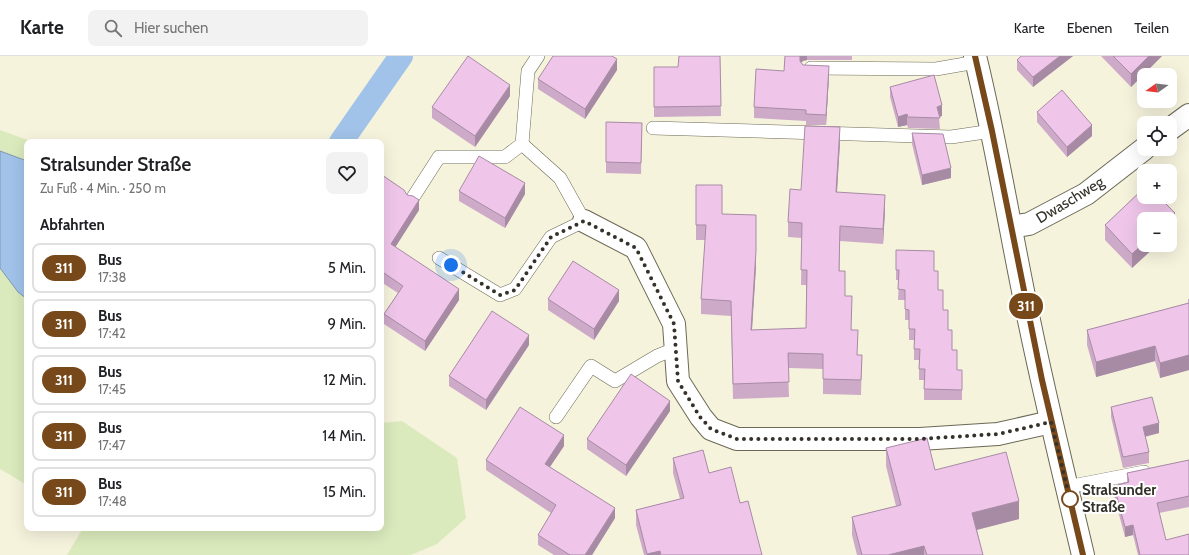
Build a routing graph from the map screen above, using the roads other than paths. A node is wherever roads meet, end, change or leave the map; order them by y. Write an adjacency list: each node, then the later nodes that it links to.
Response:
1 (538, 56): 8 (lane)
2 (976, 59): 3 (lane); 7 (street)
3 (807, 68)
4 (1189, 115): 5 (street)
5 (1177, 124)
6 (654, 128): 7 (lane)
7 (992, 131): 12 (street)
8 (522, 144): 10 (lane); 11 (lane)
9 (1137, 154): 12 (street, Dwaschweg)
10 (412, 199)
11 (584, 221): 13 (lane); 14 (street)
12 (1011, 227): 16 (street)
13 (439, 258)
14 (677, 348): 15 (lane); 16 (street)
15 (556, 417)
16 (1051, 422): 18 (street)
17 (1158, 469): 18 (lane)
18 (1067, 487): 19 (street)
19 (1084, 555)

